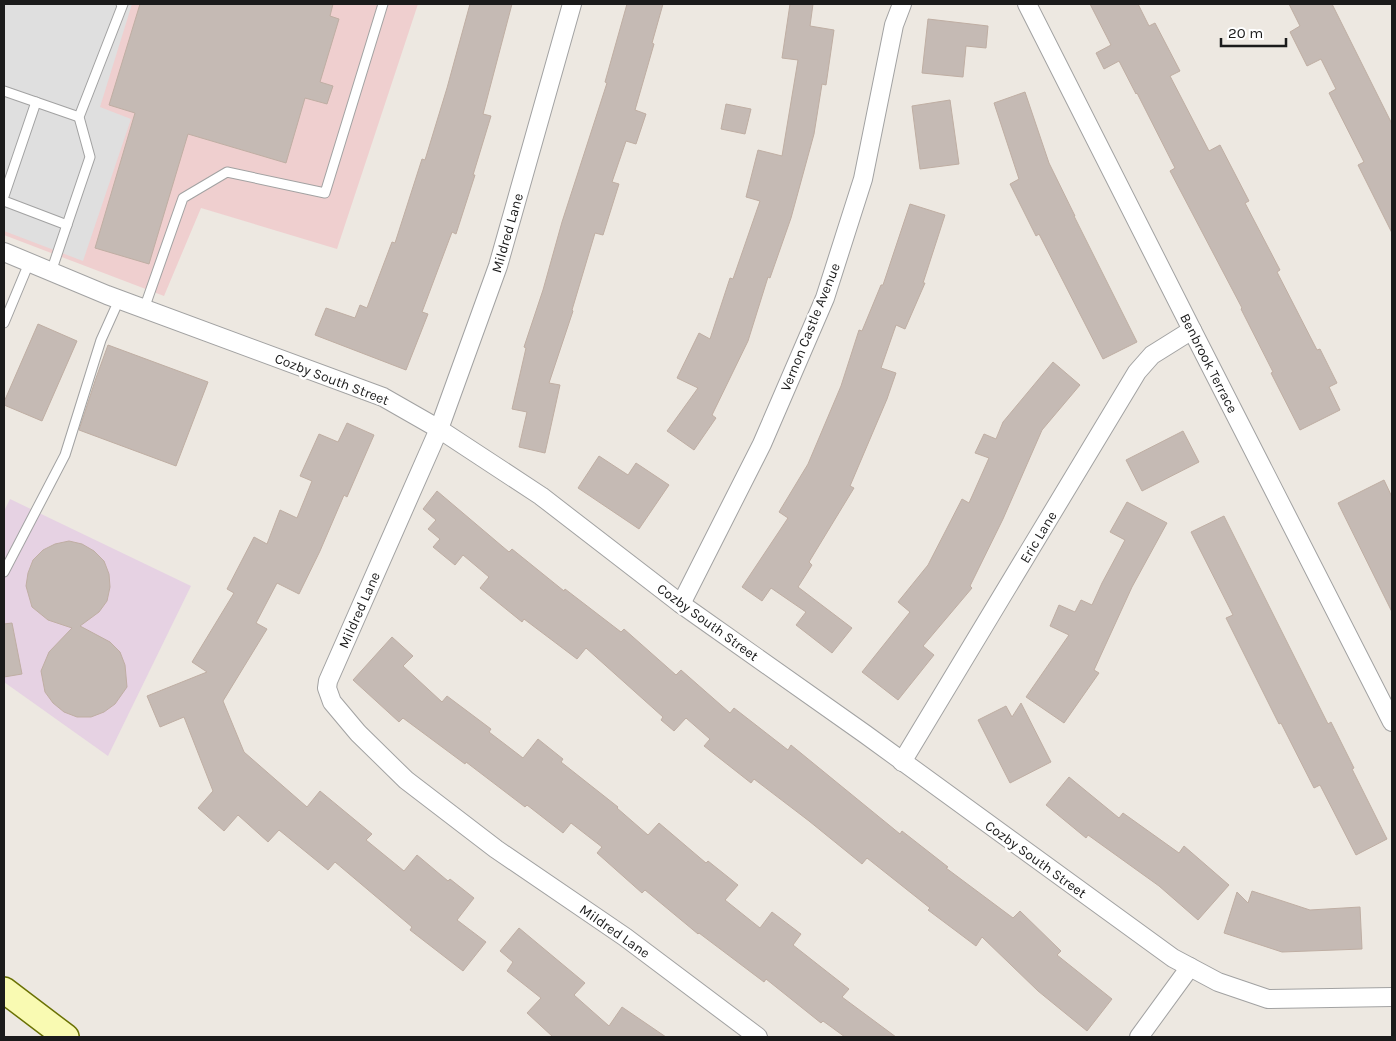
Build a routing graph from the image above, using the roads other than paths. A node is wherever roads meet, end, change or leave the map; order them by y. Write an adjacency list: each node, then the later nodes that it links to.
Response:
1 (123, 4): 8 (lane)
2 (383, 4): 16 (lane)
3 (572, 4): 19 (street, Mildred Lane)
4 (902, 4): 21 (street, Vernon Castle Avenue)
5 (1027, 4): 18 (street, Benbrook Terrace)
6 (4, 90): 7 (lane)
7 (36, 102): 8 (lane); 9 (lane)
8 (79, 117): 11 (lane)
9 (4, 196)
10 (4, 201): 11 (lane)
11 (67, 225): 14 (lane)
12 (4, 252): 13 (street, Cozby South Street)
13 (29, 263): 14 (street, Cozby South Street); 17 (lane)
14 (51, 272): 15 (street, Cozby South Street)
15 (118, 300): 16 (street, Cozby South Street); 20 (lane)
16 (144, 309): 19 (street, Cozby South Street)
17 (4, 323)
18 (1192, 330): 22 (street, Benbrook Terrace); 23 (street, Eric Lane)
19 (439, 429): 21 (street, Cozby South Street); 28 (street, Mildred Lane)
20 (4, 572)
21 (681, 604): 23 (street, Cozby South Street)
22 (1392, 722)
23 (902, 762): 24 (street, Cozby South Street)
24 (1190, 967): 26 (street, Cozby South Street); 29 (street)
25 (4, 990): 27 (main road)
26 (1392, 997)
27 (66, 1037)
28 (758, 1037)
29 (1139, 1037)

